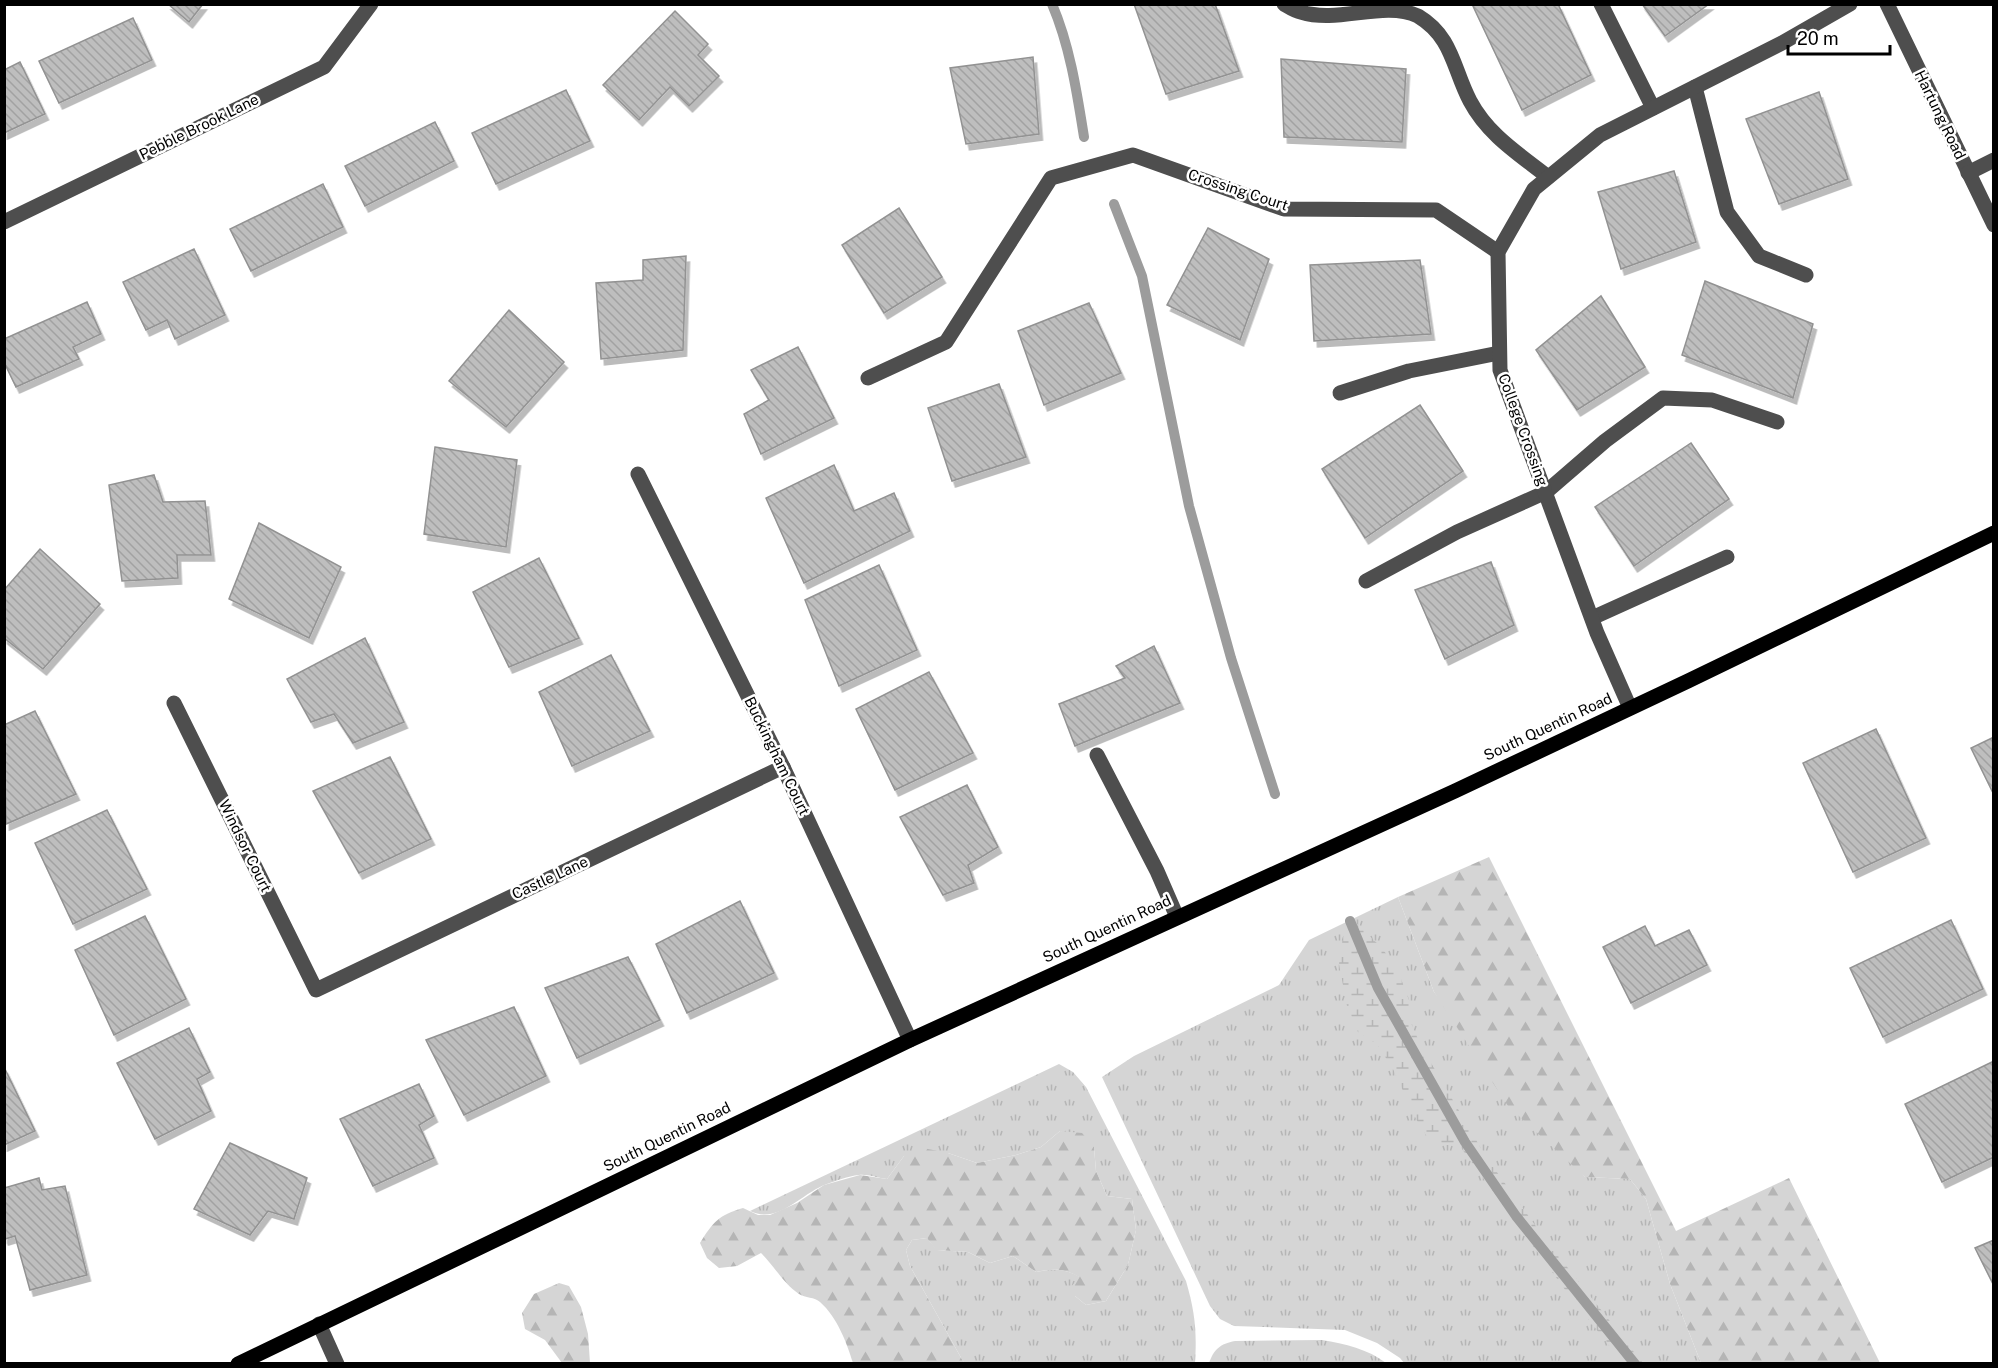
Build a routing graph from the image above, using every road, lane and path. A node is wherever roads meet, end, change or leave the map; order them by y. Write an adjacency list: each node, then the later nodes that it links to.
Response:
1 (371, 4): 12 (street, Pebble Brook Lane)
2 (1284, 4): 6 (street)
3 (1601, 4): 8 (street)
4 (1850, 4): 7 (street)
5 (1887, 4): 10 (street, Hartung Road)
6 (1406, 8): 11 (street)
7 (1695, 87): 8 (street); 15 (street)
8 (1653, 108): 11 (street)
9 (1994, 160): 10 (street)
10 (1968, 172): 13 (street, Hartung Road)
11 (1548, 177): 14 (street)
12 (4, 222)
13 (1994, 225)
14 (1498, 252): 16 (street, College Crossing); 17 (street, Crossing Court)
15 (1806, 275)
16 (1499, 353): 18 (street); 21 (street, College Crossing)
17 (868, 378)
18 (1340, 393)
19 (1777, 423): 21 (street)
20 (638, 474): 29 (street, Buckingham Court)
21 (1546, 492): 24 (street); 25 (street, College Crossing)
22 (1994, 533): 27 (main road, South Quentin Road)
23 (1727, 557): 25 (street)
24 (1366, 581)
25 (1592, 618): 27 (street, College Crossing)
26 (174, 703): 31 (street, Windsor Court)
27 (1630, 708): 30 (main road, South Quentin Road)
28 (1097, 755): 30 (street)
29 (783, 767): 31 (street, Castle Lane); 32 (street, Buckingham Court)
30 (1177, 917): 32 (main road, South Quentin Road)
31 (316, 990)
32 (910, 1040): 33 (main road, South Quentin Road)
33 (319, 1324): 34 (main road, South Quentin Road); 35 (street)
34 (238, 1364)
35 (337, 1364)

